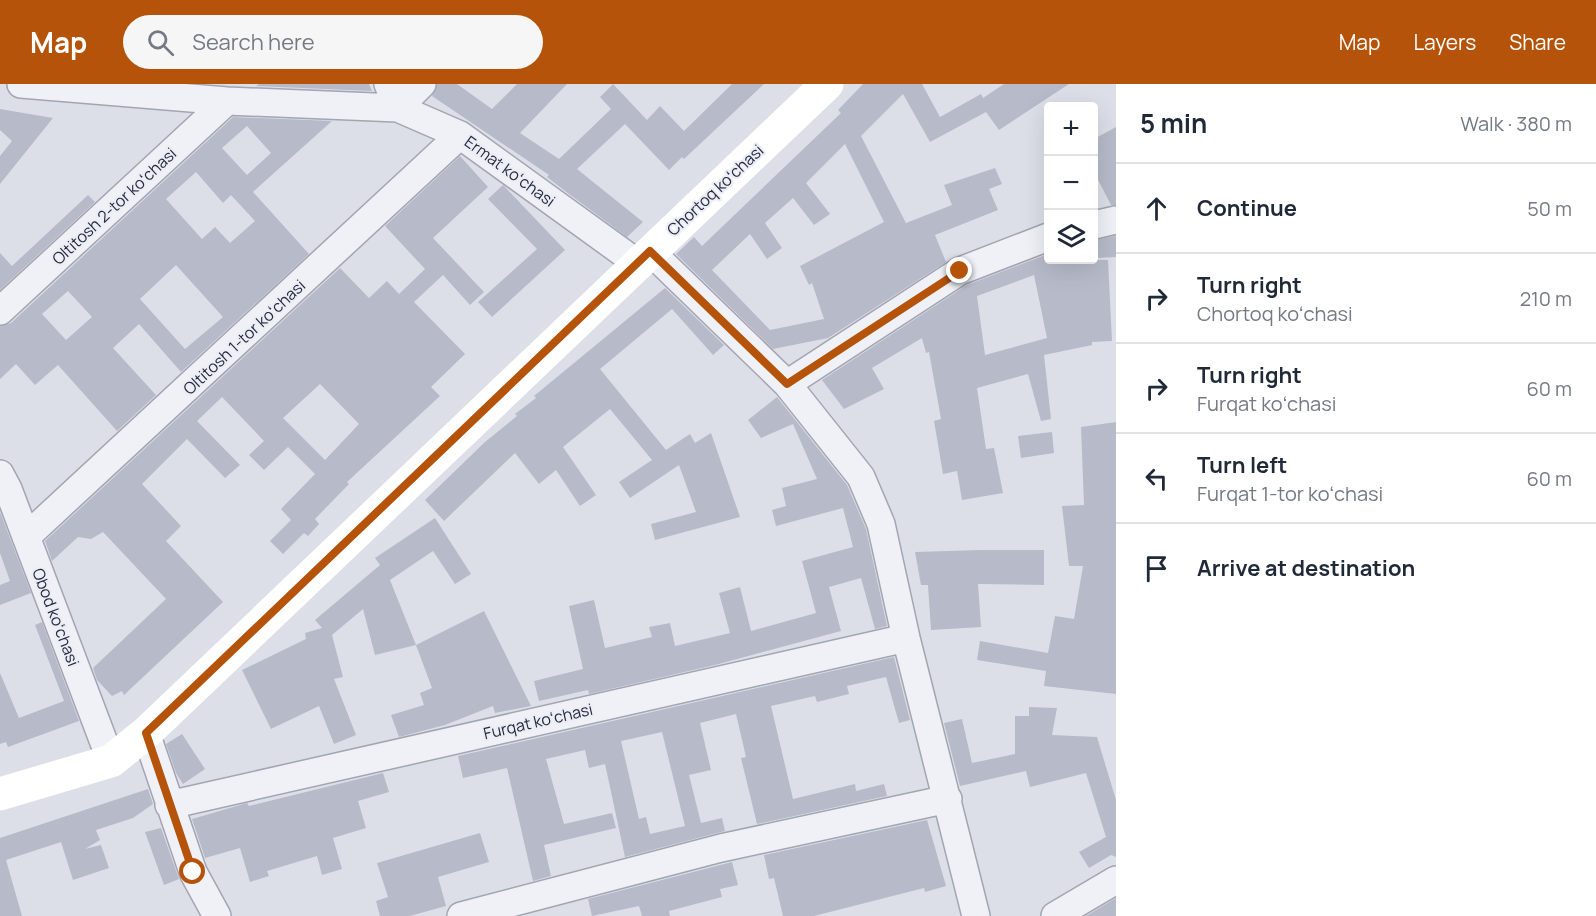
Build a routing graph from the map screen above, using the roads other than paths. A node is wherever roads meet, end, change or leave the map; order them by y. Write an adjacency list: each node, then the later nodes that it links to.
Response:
1 (21, 84): 5 (street)
2 (422, 84): 4 (street)
3 (827, 84): 10 (main road, Chortoq koʻchasi)
4 (393, 96): 5 (street); 6 (street, Ermat koʻchasi)
5 (228, 101): 11 (street, Oltitosh 2-tor koʻchasi)
6 (460, 135): 10 (street, Ermat koʻchasi); 14 (street, Oltitosh 1-tor koʻchasi)
7 (1116, 220): 8 (street)
8 (1098, 224)
9 (1044, 239): 12 (street)
10 (644, 257): 12 (street); 16 (main road, Chortoq koʻchasi)
11 (0, 311)
12 (787, 384): 15 (street)
13 (0, 474): 14 (street, Obod koʻchasi)
14 (26, 537): 17 (street, Obod koʻchasi)
15 (906, 638): 19 (street); 20 (street, Furqat koʻchasi)
16 (146, 733): 17 (main road, Chortoq koʻchasi); 20 (street)
17 (111, 761): 18 (main road, Chortoq koʻchasi)
18 (0, 794)
19 (948, 799): 23 (street); 24 (street)
20 (169, 805): 22 (street)
21 (1116, 880): 25 (street)
22 (217, 916)
23 (461, 916)
24 (976, 916)
25 (1054, 916)

